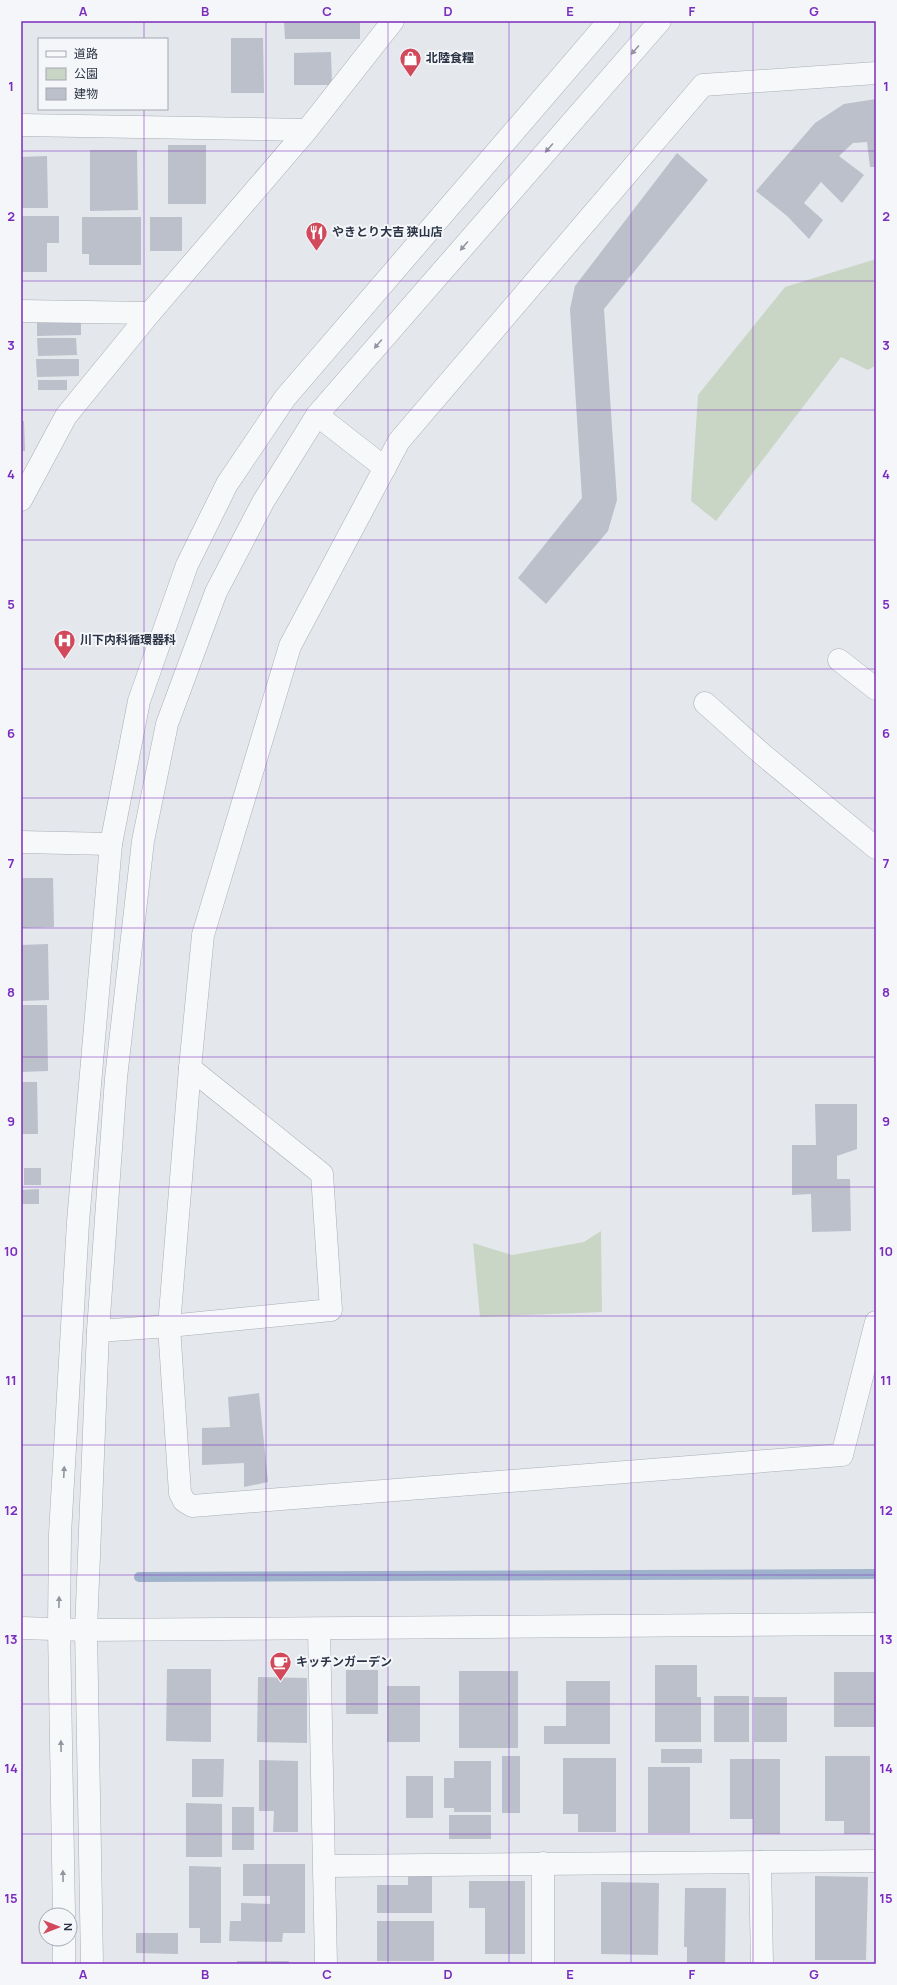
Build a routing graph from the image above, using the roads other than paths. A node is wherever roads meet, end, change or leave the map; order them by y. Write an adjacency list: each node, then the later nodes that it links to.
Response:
1 (393, 21): 6 (street)
2 (609, 21): 17 (street)
3 (660, 21): 9 (street, one-way to 9)
4 (876, 73): 10 (street)
5 (21, 125): 6 (street)
6 (307, 130): 8 (street)
7 (21, 311): 8 (street)
8 (150, 313): 11 (street)
9 (317, 415): 10 (street); 22 (street)
10 (386, 468): 19 (street)
11 (26, 478): 12 (street)
12 (21, 500)
13 (840, 660): 14 (street)
14 (876, 689)
15 (705, 703): 18 (street)
16 (21, 842): 17 (street)
17 (111, 844): 25 (street, one-way to 17)
18 (876, 848)
19 (190, 1068): 21 (street); 21 (street)
20 (876, 1322): 21 (street)
21 (169, 1326): 22 (street)
22 (98, 1331): 27 (street)
23 (876, 1624): 26 (street)
24 (21, 1628): 25 (street)
25 (59, 1628): 27 (street); 32 (street, one-way to 25)
26 (319, 1629): 27 (street); 31 (street)
27 (86, 1630): 35 (street)
28 (876, 1861): 29 (street)
29 (760, 1862): 30 (street); 38 (street)
30 (543, 1863): 31 (street); 37 (street)
31 (325, 1866): 36 (street)
32 (64, 1907)
33 (64, 1947): 34 (street)
34 (64, 1964)
35 (92, 1964)
36 (326, 1964)
37 (543, 1964)
38 (762, 1964)

